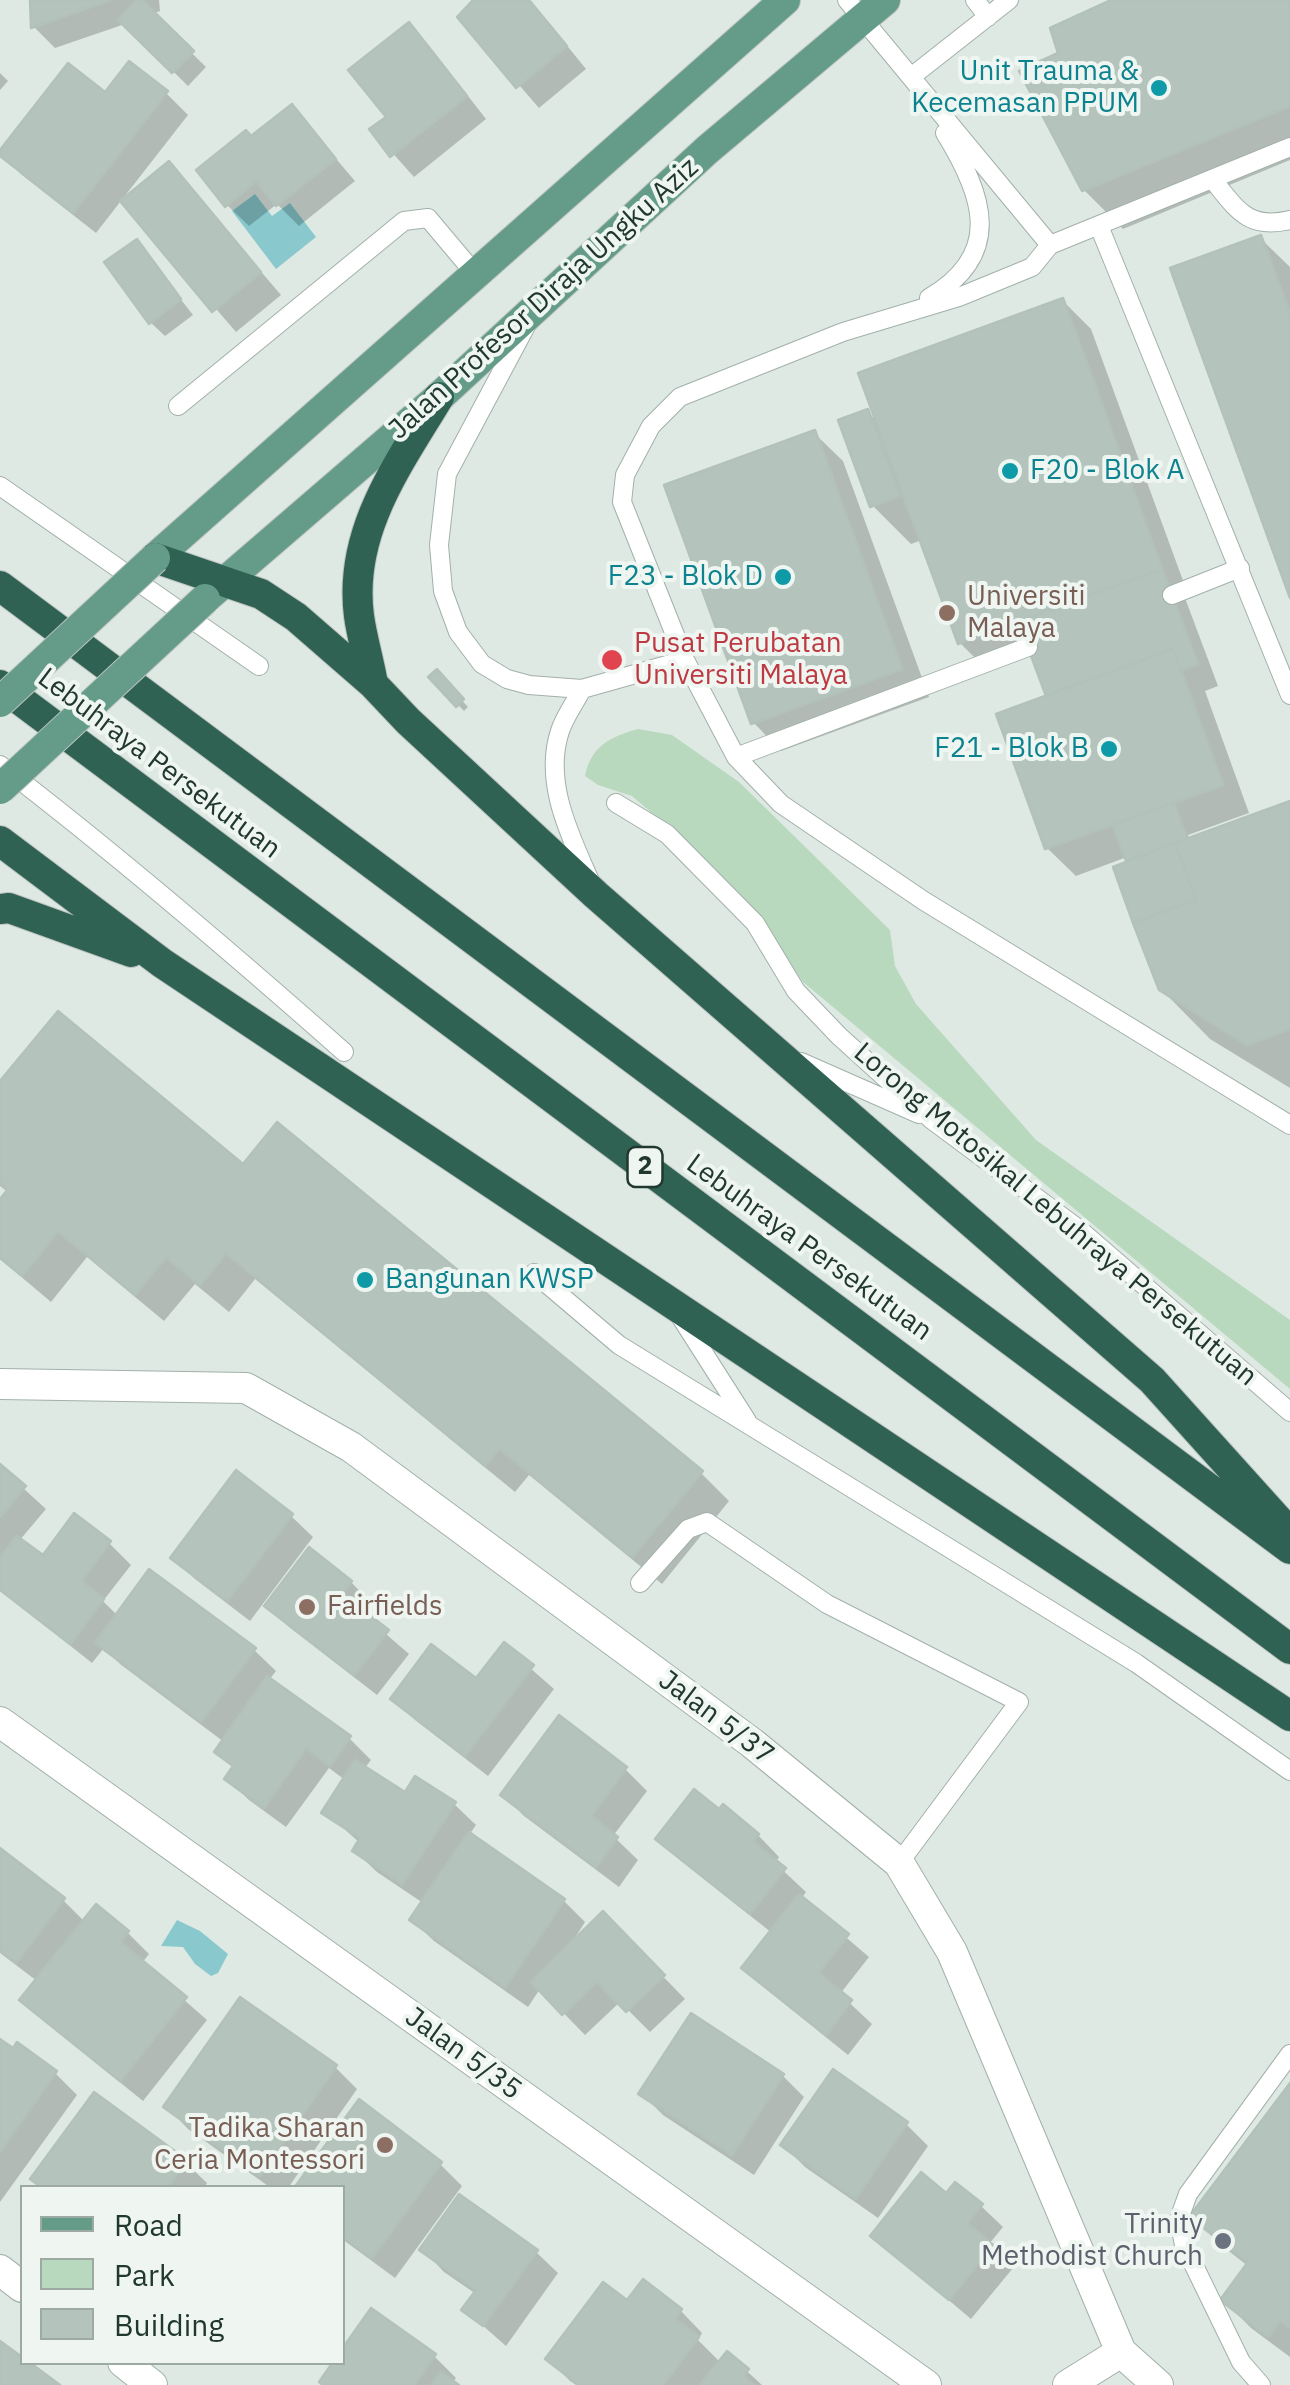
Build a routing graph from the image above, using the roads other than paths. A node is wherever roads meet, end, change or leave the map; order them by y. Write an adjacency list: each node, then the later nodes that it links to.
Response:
1 (785, 0): 12 (main road)
2 (975, 0): 5 (lane)
3 (1009, 0): 5 (lane)
4 (865, 6): 6 (lane); 13 (main road, Jalan Profesor Diraja Ungku Aziz)
5 (988, 17): 6 (lane)
6 (911, 78): 11 (lane); 14 (lane)
7 (1290, 148): 8 (lane)
8 (1212, 179): 9 (lane); 10 (lane)
9 (1290, 220)
10 (1099, 226): 11 (lane); 19 (lane)
11 (1050, 245): 14 (lane)
12 (476, 275): 16 (lane); 18 (main road)
13 (538, 304): 15 (main road, Jalan Profesor Diraja Ungku Aziz); 28 (lane)
14 (910, 309): 24 (lane)
15 (440, 397): 21 (main road, Jalan Profesor Diraja Ungku Aziz); 26 (highway)
16 (178, 406)
17 (0, 486): 25 (lane)
18 (155, 558): 21 (highway); 30 (main road, bridge)
19 (1240, 568): 22 (lane); 29 (lane)
20 (0, 586): 49 (highway, Lebuhraya Persekutuan)
21 (215, 589): 26 (highway); 33 (main road, Jalan Profesor Diraja Ungku Aziz, bridge)
22 (1172, 595)
23 (1028, 647): 31 (lane)
24 (685, 660): 28 (lane); 31 (lane)
25 (259, 666)
26 (374, 684): 36 (highway)
27 (0, 685): 51 (highway, Lebuhraya Persekutuan / 2)
28 (582, 690): 36 (lane)
29 (1290, 694)
30 (0, 702)
31 (736, 756): 42 (lane)
32 (0, 766): 39 (lane)
33 (0, 788)
34 (616, 803): 41 (lane, Lorong Motosikal Lebuhraya Persekutuan)
35 (0, 841): 38 (highway)
36 (596, 895): 40 (highway)
37 (0, 910): 38 (highway)
38 (162, 963): 44 (highway)
39 (344, 1052)
40 (782, 1054): 41 (lane); 48 (highway)
41 (932, 1120): 46 (lane, Lorong Motosikal Lebuhraya Persekutuan)
42 (1290, 1124)
43 (534, 1273): 47 (lane)
44 (672, 1304): 47 (lane); 52 (highway)
45 (0, 1384): 55 (street, Jalan 5/37)
46 (1290, 1412)
47 (750, 1425): 54 (lane)
48 (1290, 1533)
49 (1290, 1549)
50 (640, 1583): 55 (lane)
51 (1290, 1649)
52 (1290, 1716)
53 (0, 1722): 62 (street, Jalan 5/35)
54 (1290, 1771)
55 (899, 1864): 59 (street, Jalan 5/37)
56 (1290, 2054): 65 (lane)
57 (0, 2270): 58 (street)
58 (20, 2285)
59 (1121, 2352): 63 (street); 64 (street, Jalan 5/37)
60 (126, 2365): 61 (street)
61 (152, 2385)
62 (926, 2385)
63 (1068, 2385)
64 (1158, 2385)
65 (1262, 2385)

